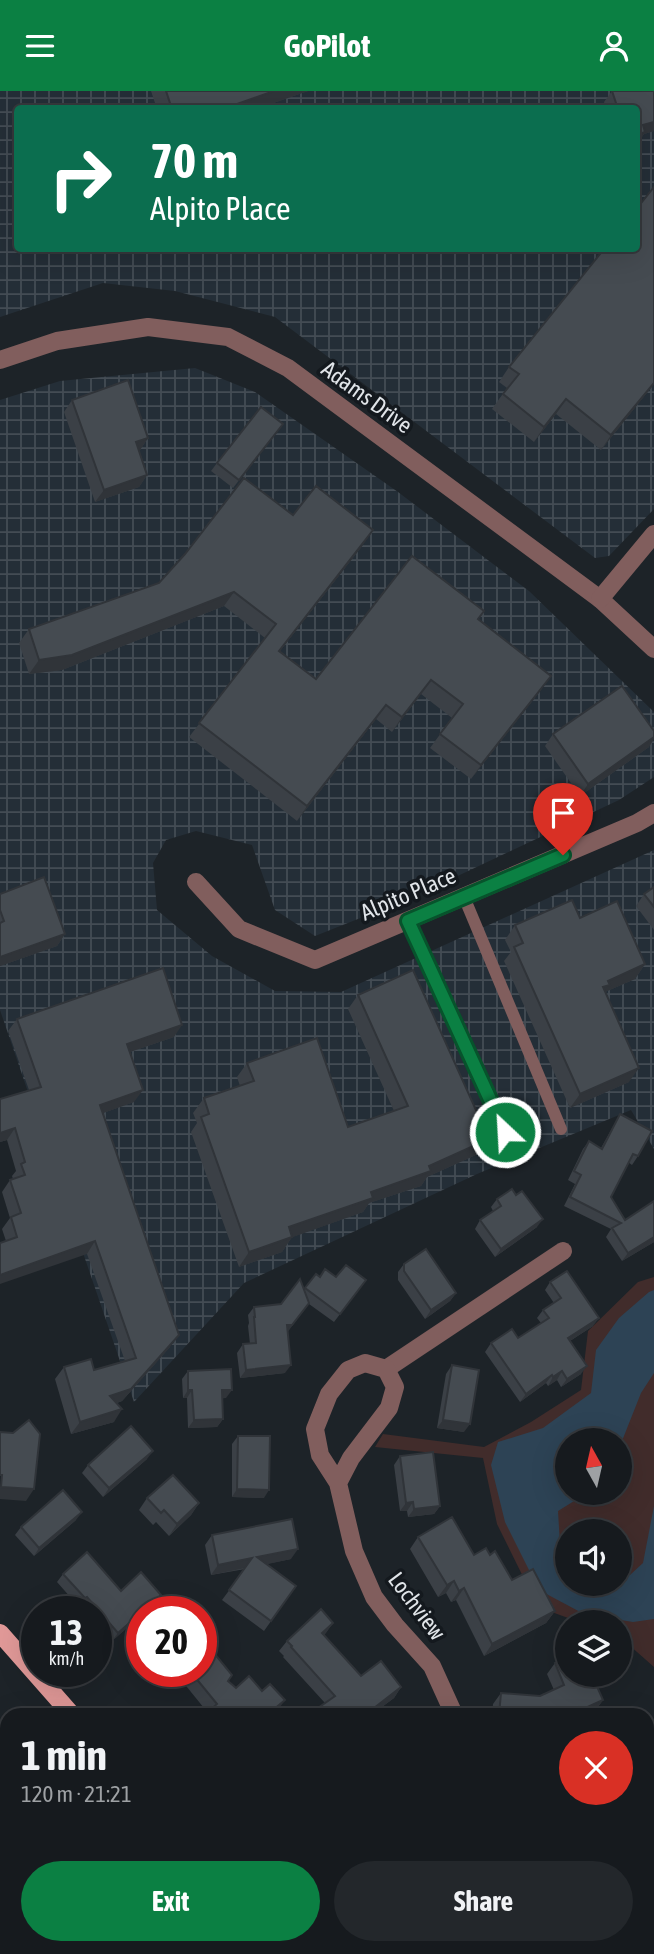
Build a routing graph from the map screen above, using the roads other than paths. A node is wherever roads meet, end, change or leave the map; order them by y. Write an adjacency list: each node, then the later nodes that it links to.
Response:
1 (0, 360): 3 (street, Adams Drive)
2 (654, 534): 3 (street)
3 (600, 599): 4 (street, Adams Drive)
4 (654, 649)
5 (654, 813): 7 (street, Alpito Place)
6 (197, 881): 8 (street, Alpito Place)
7 (464, 897): 8 (street, Alpito Place); 9 (lane)
8 (408, 921): 10 (lane)
9 (561, 1129)
10 (505, 1132)
11 (563, 1251): 12 (street)
12 (386, 1369): 13 (street); 13 (street, Lochview)
13 (338, 1483): 16 (street, Lochview)
14 (0, 1633): 15 (main road)
15 (66, 1708)
16 (451, 1708)

